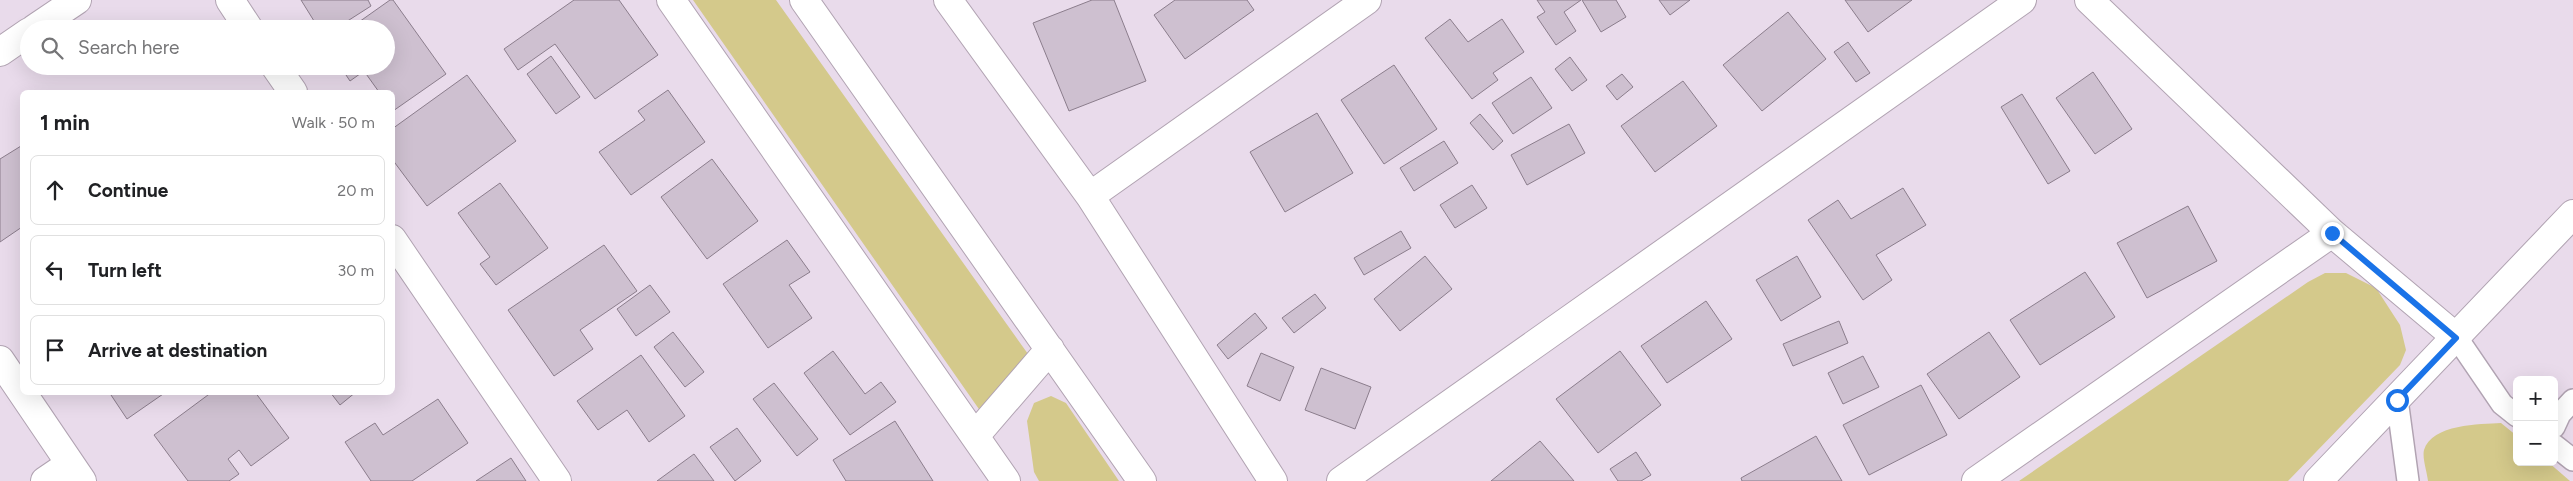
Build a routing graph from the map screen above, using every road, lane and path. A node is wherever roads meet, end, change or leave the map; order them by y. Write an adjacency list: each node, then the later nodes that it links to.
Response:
1 (77, 0): 9 (street)
2 (230, 0): 10 (street)
3 (671, 0): 28 (street)
4 (804, 0): 20 (street)
5 (948, 0): 15 (street)
6 (1367, 0): 15 (street)
7 (2022, 0): 37 (street)
8 (2089, 0): 17 (street)
9 (47, 20)
10 (244, 20)
11 (20, 38): 12 (street)
12 (0, 52)
13 (281, 75): 14 (street)
14 (292, 90)
15 (1090, 196): 36 (street)
16 (2573, 214): 19 (street)
17 (2332, 233): 19 (street); 38 (street)
18 (395, 243): 33 (street)
19 (2456, 338): 24 (street); 26 (lane)
20 (1050, 349): 28 (street); 35 (street)
21 (0, 360): 22 (street)
22 (20, 389)
23 (24, 395): 31 (street)
24 (2397, 400): 39 (street); 40 (lane)
25 (2573, 400): 27 (lane)
26 (2513, 413)
27 (2557, 421)
28 (975, 436): 34 (street)
29 (2558, 448): 30 (lane)
30 (2573, 460)
31 (76, 472): 32 (street)
32 (45, 481)
33 (557, 481)
34 (1006, 481)
35 (1142, 481)
36 (1273, 481)
37 (1341, 481)
38 (1976, 481)
39 (2318, 481)
40 (2408, 481)

